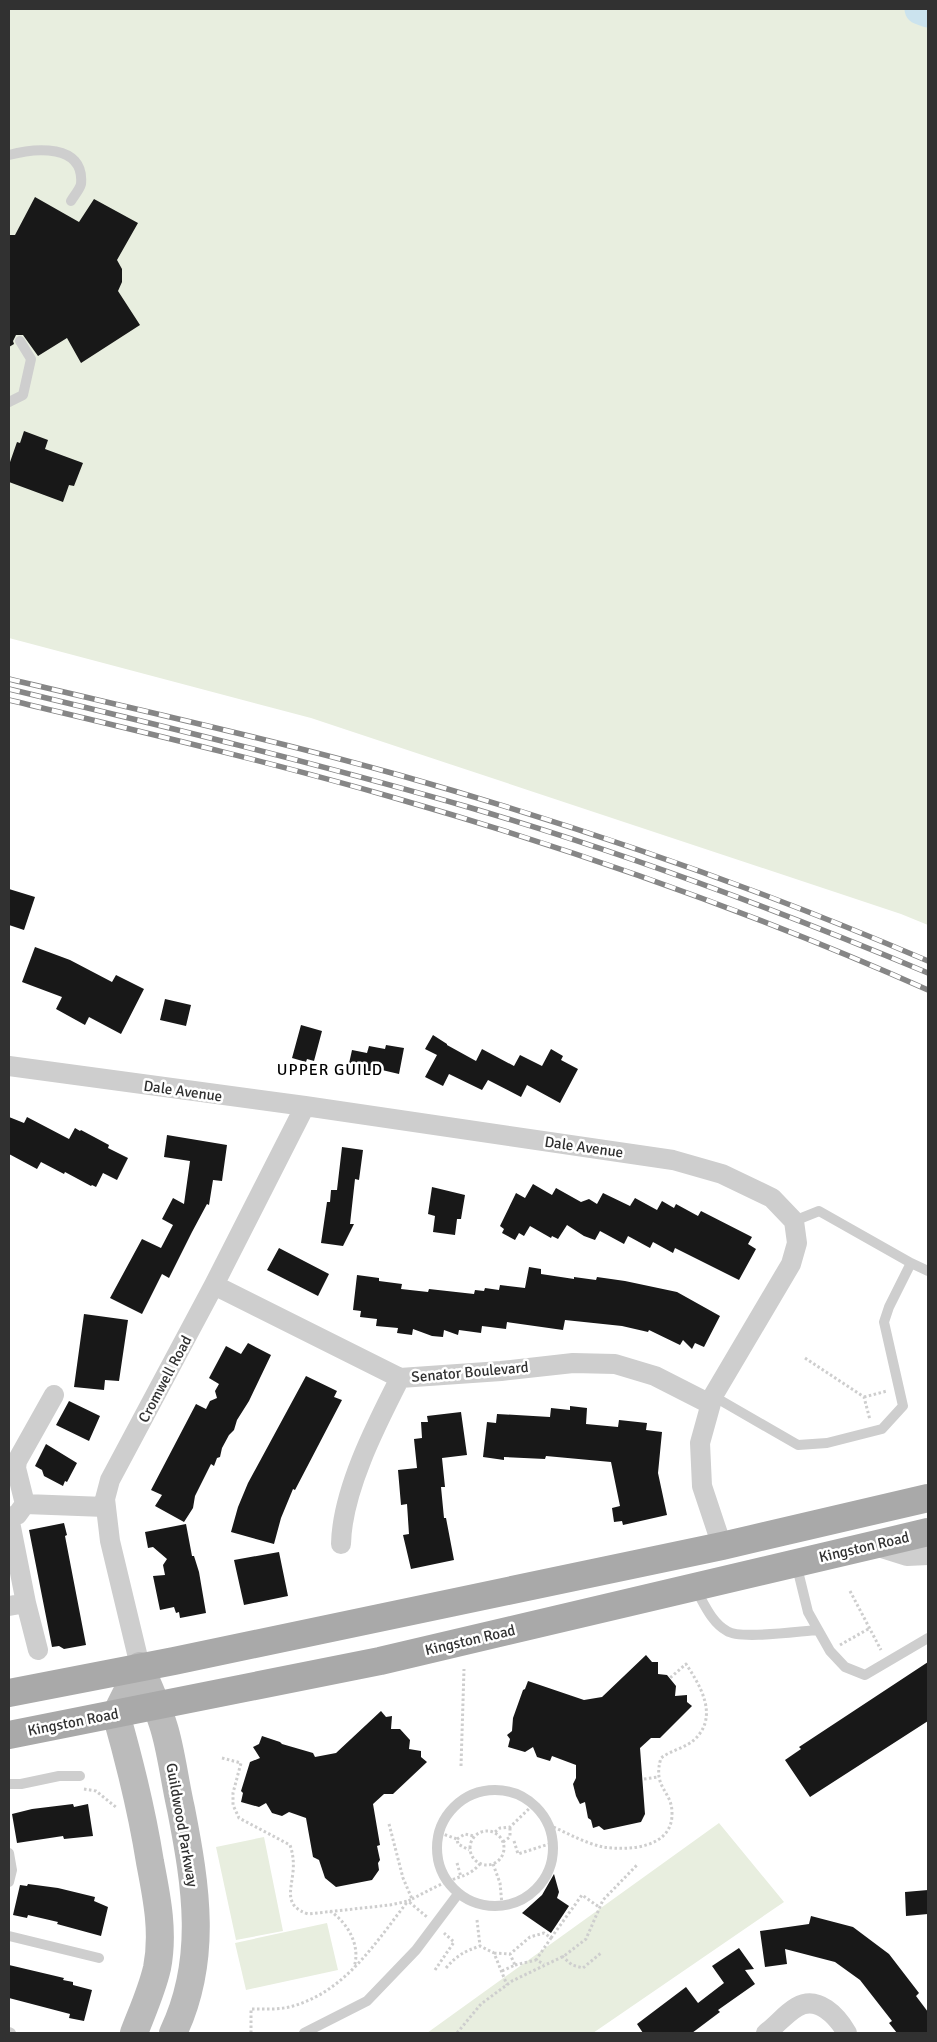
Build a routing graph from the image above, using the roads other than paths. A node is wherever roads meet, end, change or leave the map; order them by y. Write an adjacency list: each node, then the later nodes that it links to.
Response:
1 (9, 154): 2 (lane)
2 (72, 201)
3 (20, 341): 4 (lane)
4 (9, 402)
5 (9, 1066): 6 (street, Dale Avenue)
6 (305, 1106): 7 (street, Dale Avenue); 10 (street, Cromwell Road)
7 (794, 1221): 8 (lane); 13 (street)
8 (911, 1262): 9 (lane); 13 (lane)
9 (928, 1271)
10 (214, 1285): 11 (street, Senator Boulevard); 17 (street, Cromwell Road)
11 (400, 1378): 13 (street, Senator Boulevard); 20 (street)
12 (54, 1394): 14 (street)
13 (712, 1400): 22 (street)
14 (13, 1459): 16 (street)
15 (928, 1498): 22 (main road)
16 (25, 1504): 17 (street); 18 (street)
17 (105, 1507): 30 (street, Cromwell Road)
18 (9, 1518): 26 (street)
19 (928, 1532): 21 (main road, Kingston Road)
20 (341, 1544)
21 (872, 1545): 23 (street); 24 (main road, Kingston Road)
22 (722, 1546): 30 (main road)
23 (928, 1554)
24 (796, 1563): 25 (main road, Kingston Road); 27 (lane)
25 (694, 1587): 27 (lane); 32 (main road, Kingston Road)
26 (17, 1604): 29 (street)
27 (818, 1630): 28 (lane)
28 (928, 1638)
29 (38, 1650)
30 (140, 1666): 31 (main road); 32 (street, Guildwood Parkway); 33 (street)
31 (9, 1692)
32 (156, 1705): 33 (main road, Kingston Road); 43 (street, Guildwood Parkway)
33 (116, 1714): 34 (main road, Kingston Road); 42 (street)
34 (9, 1735)
35 (80, 1776): 36 (lane)
36 (9, 1784)
37 (9, 1853): 38 (lane)
38 (9, 1882)
39 (458, 1894): 39 (lane); 44 (lane)
40 (9, 1936): 41 (lane)
41 (99, 1958)
42 (134, 2033)
43 (173, 2033)
44 (304, 2033)
45 (766, 2033): 46 (street)
46 (847, 2033)

